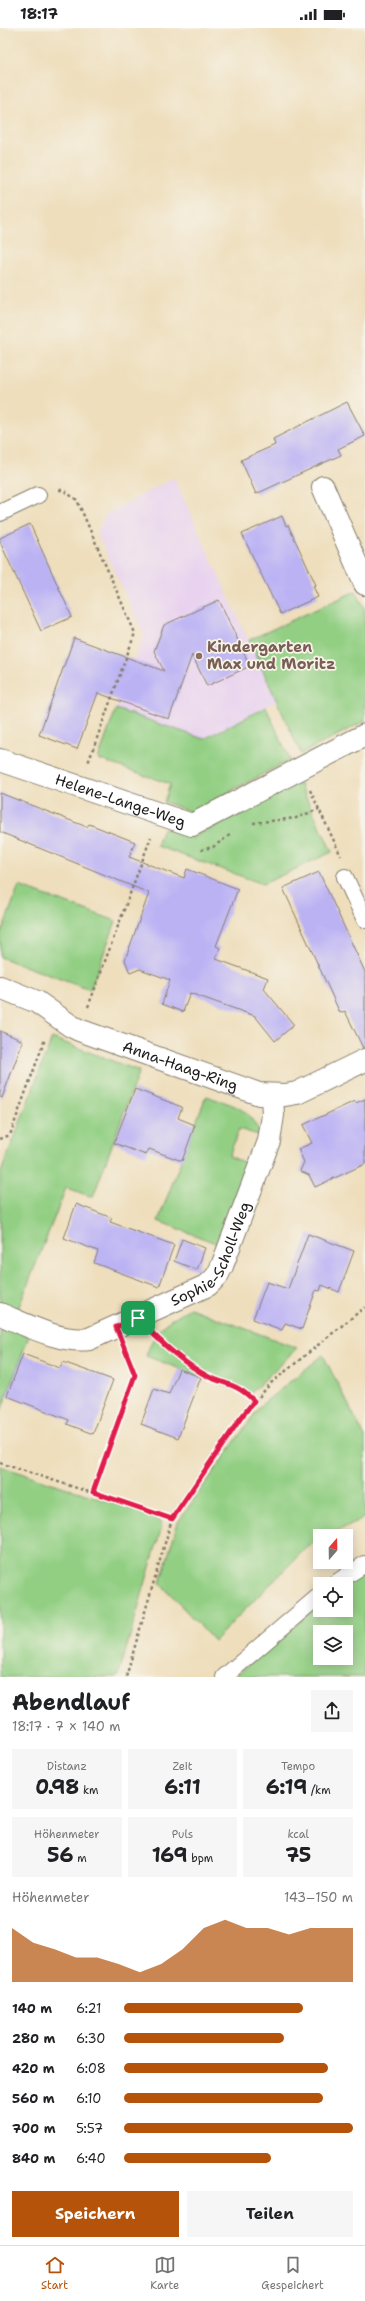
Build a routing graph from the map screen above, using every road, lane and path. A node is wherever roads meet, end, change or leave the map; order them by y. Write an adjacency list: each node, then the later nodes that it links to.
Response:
1 (323, 487): 4 (street)
2 (38, 496): 3 (lane); 8 (path)
3 (0, 513)
4 (365, 584)
5 (365, 735): 7 (street, Helene-Lange-Weg)
6 (0, 760): 8 (street, Helene-Lange-Weg)
7 (300, 769): 9 (street, Helene-Lange-Weg); 10 (path)
8 (80, 786): 9 (street, Helene-Lange-Weg)
9 (159, 814): 14 (path)
10 (345, 877): 11 (lane)
11 (365, 920)
12 (0, 987): 13 (street, Anna-Haag-Ring)
13 (54, 1013): 14 (street, Anna-Haag-Ring); 17 (path)
14 (79, 1030): 16 (street, Anna-Haag-Ring)
15 (365, 1060): 16 (street, Anna-Haag-Ring)
16 (272, 1096): 20 (street, Sophie-Scholl-Weg)
17 (0, 1139)
18 (365, 1307): 22 (path)
19 (0, 1314): 21 (street, Sophie-Scholl-Weg)
20 (138, 1318): 21 (street, Sophie-Scholl-Weg); 22 (path)
21 (116, 1327): 24 (path)
22 (254, 1401): 25 (path)
23 (0, 1463): 24 (path)
24 (93, 1492): 25 (path)
25 (172, 1519): 29 (path)
26 (365, 1564): 27 (lane)
27 (345, 1577)
28 (313, 1601): 30 (lane)
29 (126, 1677)
30 (224, 1677)

